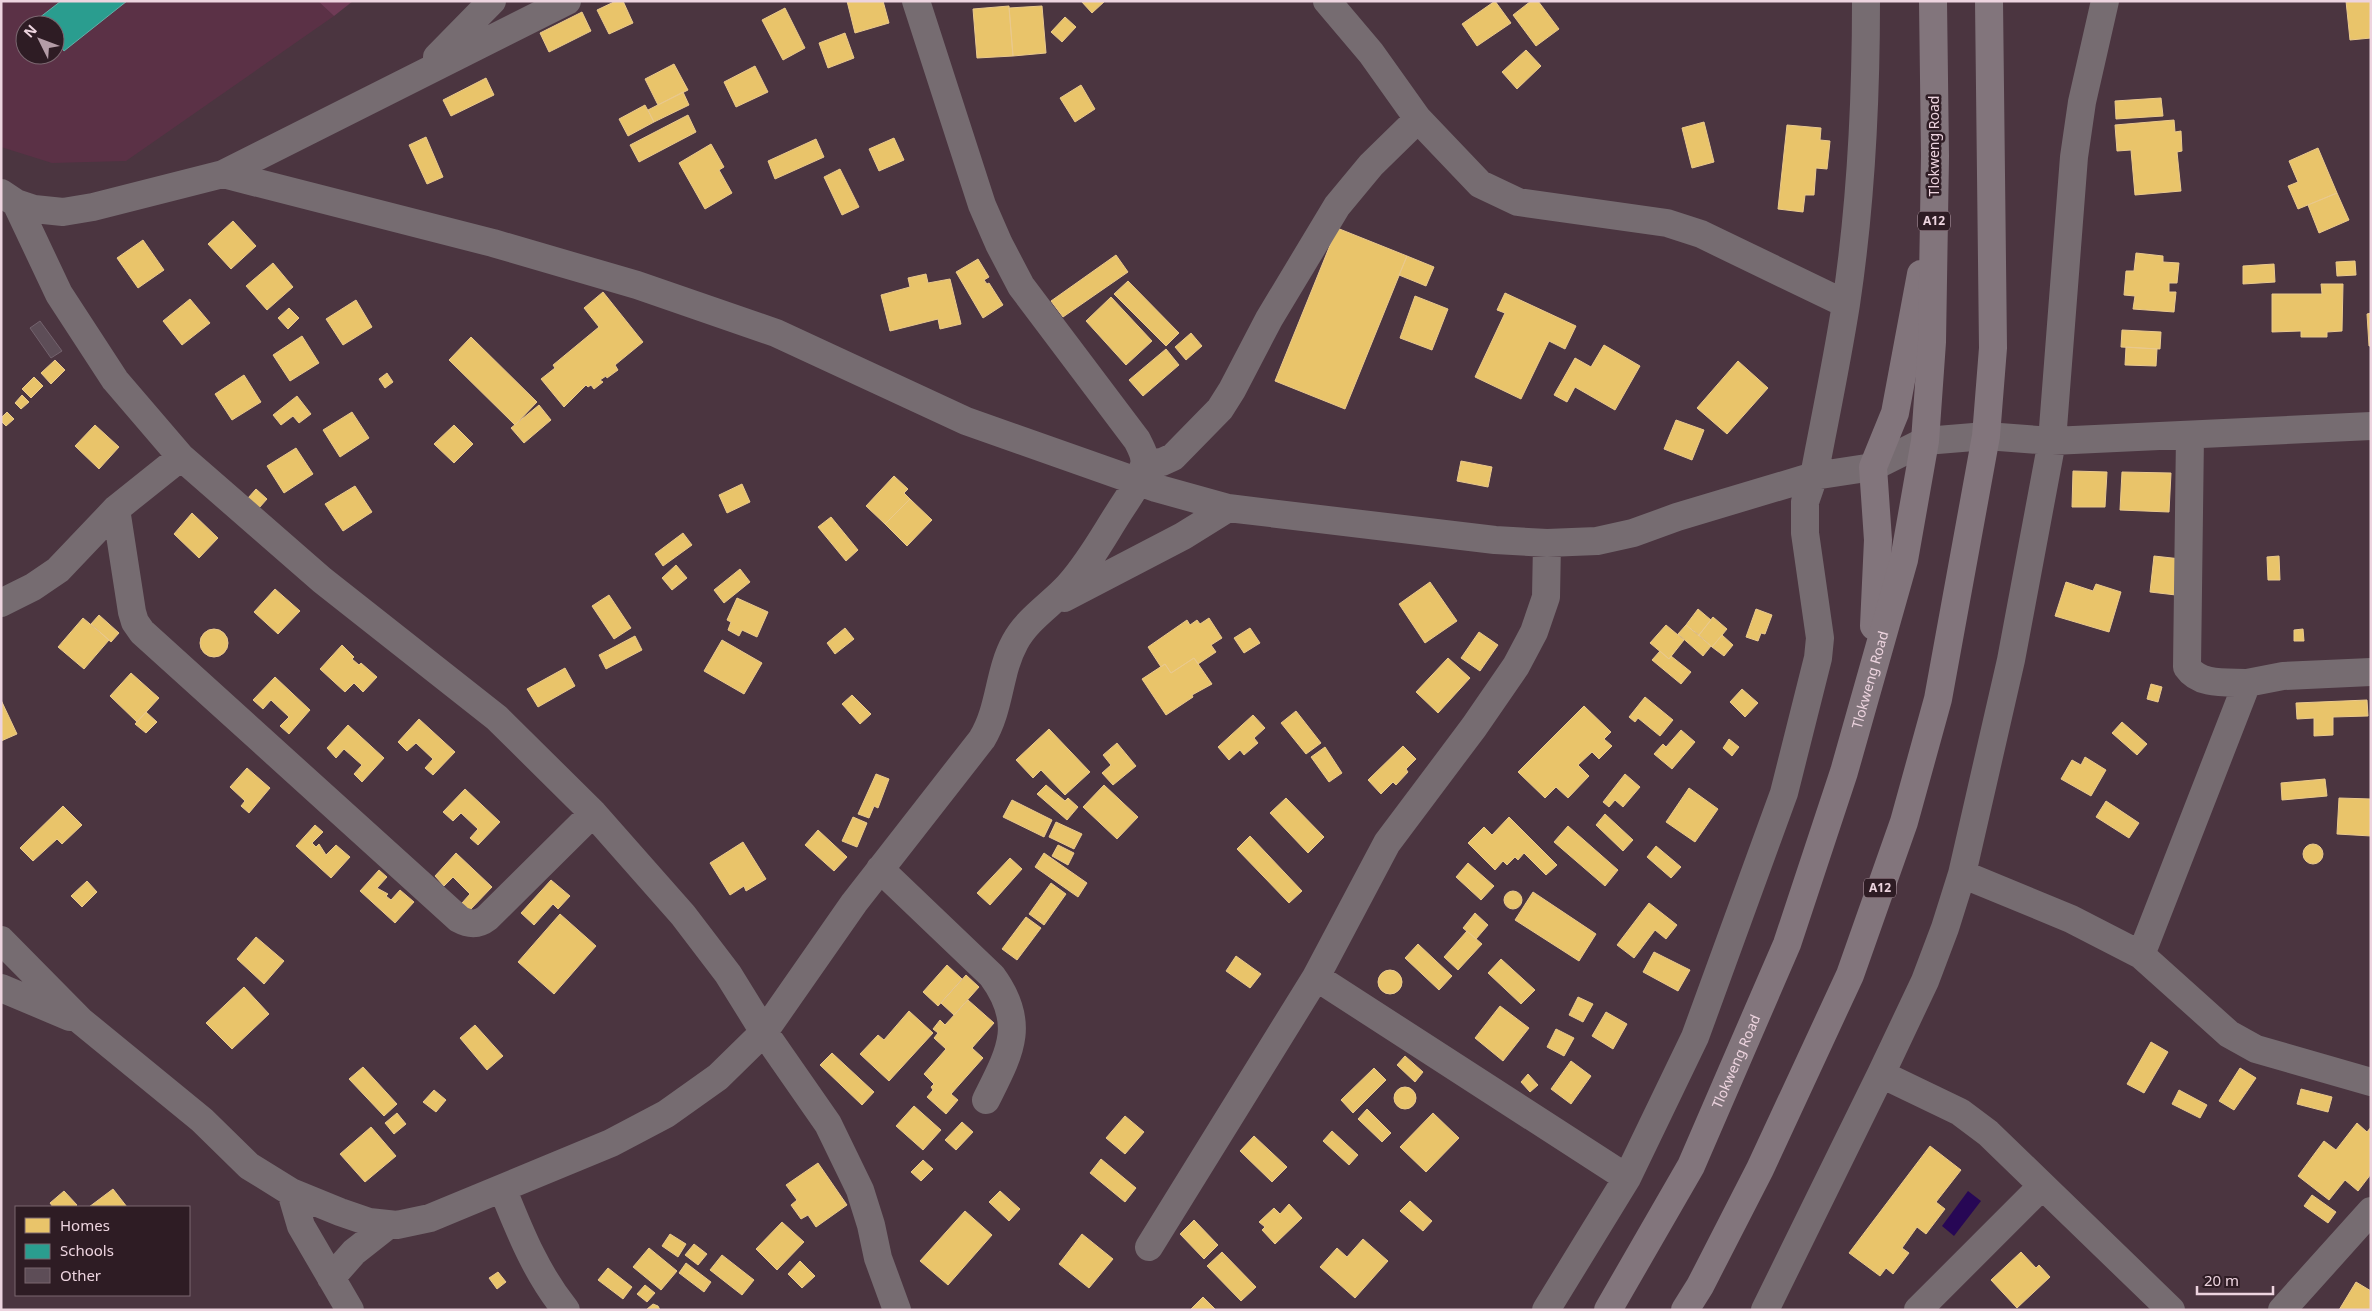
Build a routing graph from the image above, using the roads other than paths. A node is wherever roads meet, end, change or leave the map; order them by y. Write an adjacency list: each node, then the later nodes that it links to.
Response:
1 (492, 1): 9 (street)
2 (567, 1): 9 (street)
3 (916, 1): 22 (street)
4 (1328, 1): 10 (street)
5 (1866, 1): 14 (street)
6 (1933, 1): 12 (main road, Tlokweng Road / A12)
7 (1990, 1): 17 (main road, A12)
8 (2105, 1): 19 (street)
9 (412, 81): 11 (street)
10 (1418, 119): 14 (street); 22 (street)
11 (223, 174): 13 (street); 22 (street)
12 (1935, 192): 18 (main road, Tlokweng Road / A12); 21 (main road)
13 (8, 198): 20 (street)
14 (1846, 304): 23 (street)
15 (2371, 426): 16 (street)
16 (2190, 435): 19 (street); 31 (street)
17 (1986, 436): 18 (street); 19 (street); 57 (main road, A12)
18 (1925, 441): 21 (street); 29 (main road, Tlokweng Road / A12)
19 (2052, 441): 34 (street)
20 (181, 457): 24 (street); 32 (street)
21 (1873, 467): 23 (street); 29 (main road)
22 (1141, 473): 25 (street); 28 (street)
23 (1814, 476): 26 (street); 44 (street)
24 (116, 508): 27 (street); 32 (street)
25 (1228, 508): 26 (street); 28 (street)
26 (1547, 543): 37 (street)
27 (1, 602)
28 (1049, 606): 33 (street)
29 (1876, 657): 56 (main road, Tlokweng Road / A12)
30 (2371, 672): 31 (street)
31 (2247, 683): 36 (street)
32 (593, 813): 40 (street)
33 (880, 869): 40 (street); 43 (street)
34 (1962, 874): 36 (street); 41 (street)
35 (1, 940): 39 (street)
36 (2141, 955): 42 (street)
37 (1316, 977): 44 (street); 50 (street)
38 (1, 988): 39 (street)
39 (81, 1022): 47 (street)
40 (764, 1032): 46 (street); 54 (street)
41 (1881, 1074): 45 (street); 58 (street)
42 (2371, 1082)
43 (986, 1100)
44 (1627, 1178): 55 (street)
45 (2042, 1186): 59 (street); 60 (street)
46 (502, 1190): 49 (street); 53 (street)
47 (290, 1192): 49 (street); 51 (street)
48 (2371, 1211): 61 (street)
49 (387, 1226): 51 (street)
50 (1149, 1248)
51 (331, 1278): 52 (street)
52 (350, 1310)
53 (566, 1310)
54 (896, 1310)
55 (1546, 1310)
56 (1608, 1310)
57 (1685, 1310)
58 (1765, 1310)
59 (1918, 1310)
60 (2171, 1310)
61 (2282, 1310)

